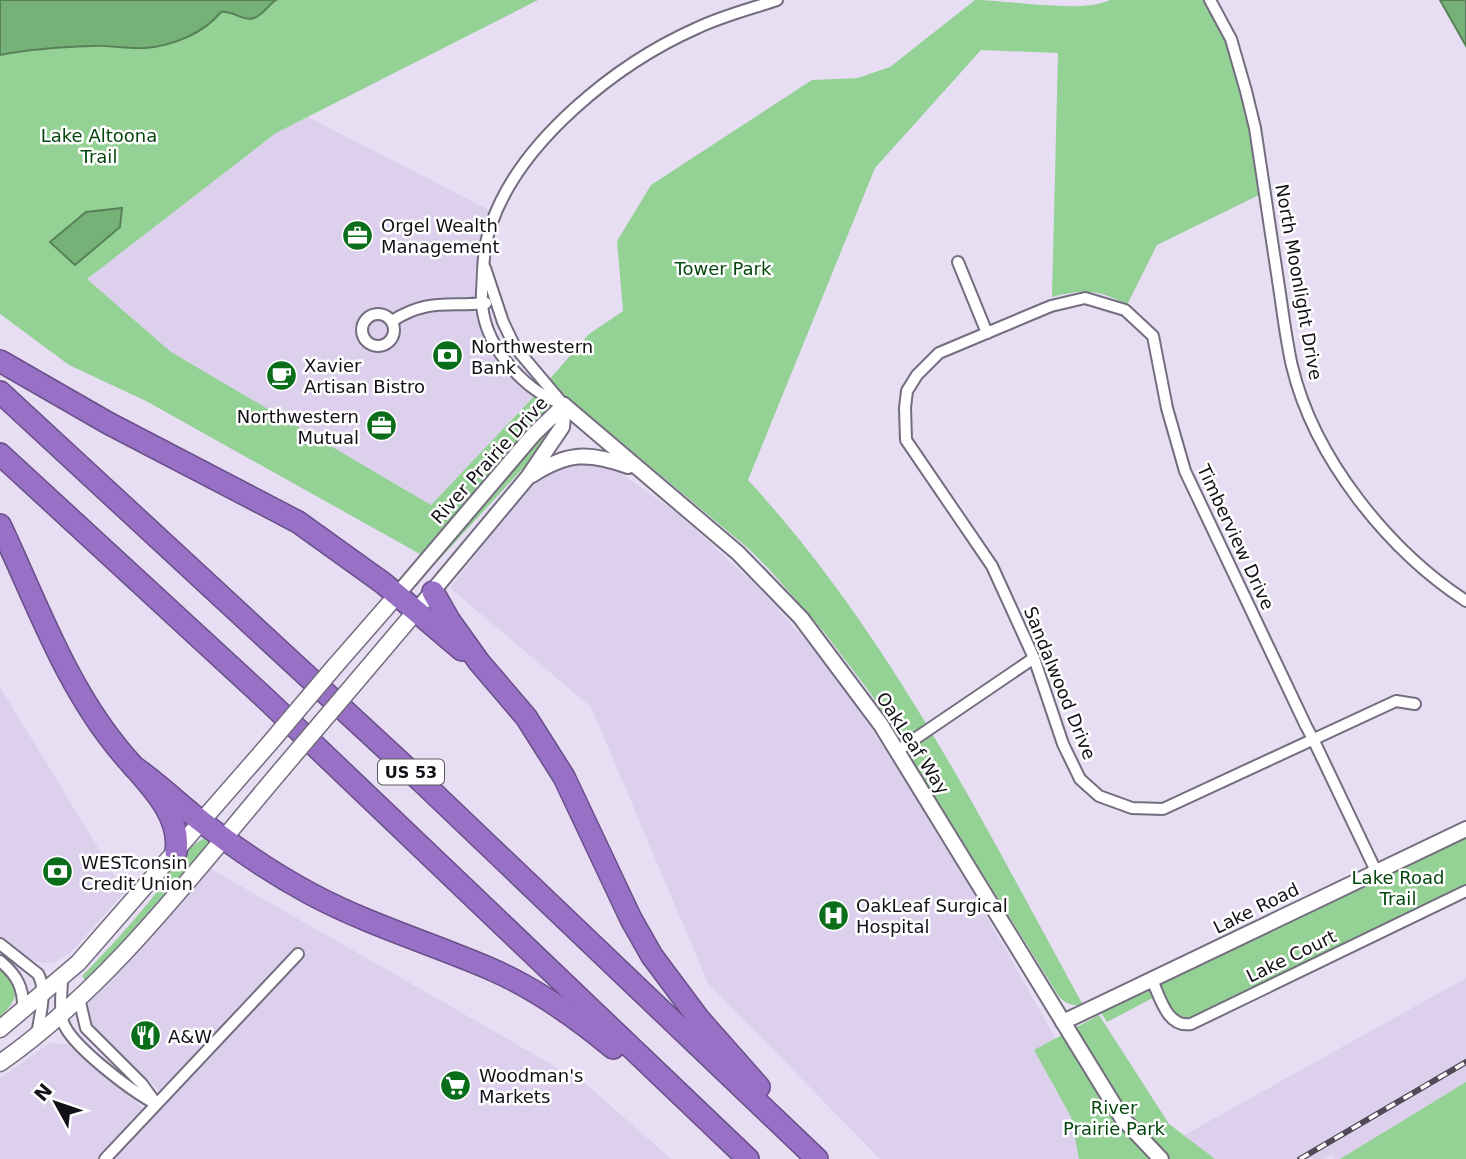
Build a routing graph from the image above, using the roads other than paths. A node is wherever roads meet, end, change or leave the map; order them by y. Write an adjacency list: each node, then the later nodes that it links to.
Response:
1 (777, 0): 3 (street)
2 (1210, 0): 18 (street, North Moonlight Drive)
3 (483, 262): 5 (street); 6 (street)
4 (958, 262): 8 (street)
5 (496, 302): 6 (street); 11 (street)
6 (481, 304): 7 (street); 11 (street)
7 (392, 321)
8 (987, 333): 20 (street, Sandalwood Drive); 23 (street, Timberview Drive)
9 (0, 361): 17 (highway)
10 (0, 392): 49 (highway, US 53)
11 (564, 405): 13 (street, OakLeaf Way); 14 (street, River Prairie Drive); 17 (street, River Prairie Drive)
12 (0, 454): 45 (highway, US 53)
13 (636, 468): 14 (street); 24 (street, OakLeaf Way)
14 (528, 477): 16 (street, River Prairie Drive)
15 (0, 525): 25 (highway)
16 (433, 592): 19 (street, River Prairie Drive); 21 (highway)
17 (397, 594): 19 (highway); 26 (main road, River Prairie Drive, bridge)
18 (1466, 601)
19 (416, 611): 21 (highway); 28 (main road, River Prairie Drive, bridge)
20 (1034, 658): 23 (street, Sandalwood Drive); 24 (street)
21 (479, 662): 49 (highway)
22 (1415, 704): 23 (street, Sandalwood Drive)
23 (1313, 739): 30 (street, Timberview Drive)
24 (897, 751): 41 (street, OakLeaf Way)
25 (134, 767): 26 (highway); 29 (highway)
26 (203, 821): 28 (highway); 29 (main road, River Prairie Drive)
27 (1466, 829): 30 (street, Lake Road)
28 (224, 837): 38 (main road, River Prairie Drive); 45 (highway)
29 (176, 852): 35 (main road, River Prairie Drive)
30 (1376, 871): 36 (street, Lake Road)
31 (1466, 891): 36 (street, Lake Court)
32 (0, 944): 37 (street)
33 (298, 954): 46 (street)
34 (0, 961): 39 (street)
35 (62, 978): 37 (main road, River Prairie Drive); 40 (street)
36 (1152, 980): 41 (street, Lake Road)
37 (42, 995): 39 (main road, River Prairie Drive); 43 (street)
38 (79, 998): 40 (main road, River Prairie Drive); 46 (street)
39 (23, 1010): 42 (main road, River Prairie Drive)
40 (62, 1015): 43 (main road, River Prairie Drive); 46 (street)
41 (1063, 1023): 50 (street, OakLeaf Way)
42 (0, 1029)
43 (37, 1036): 44 (main road, River Prairie Drive)
44 (0, 1063)
45 (683, 1098): 48 (highway, US 53)
46 (156, 1104): 47 (street)
47 (105, 1159)
48 (748, 1159)
49 (817, 1159)
50 (1161, 1159)

